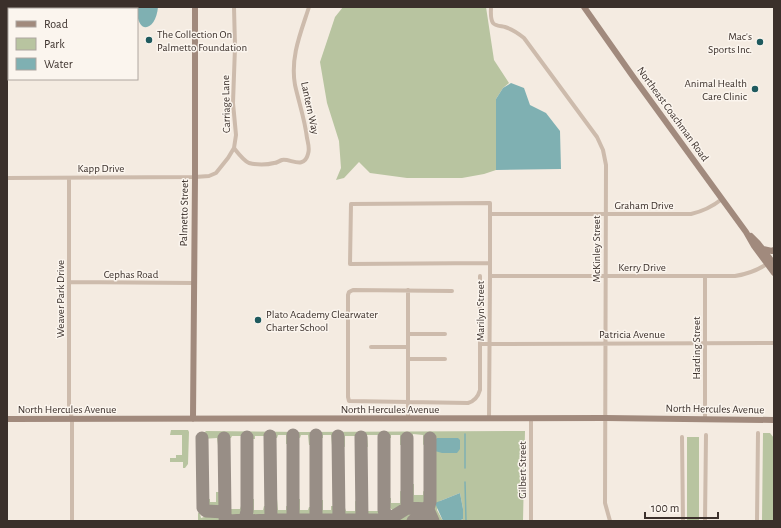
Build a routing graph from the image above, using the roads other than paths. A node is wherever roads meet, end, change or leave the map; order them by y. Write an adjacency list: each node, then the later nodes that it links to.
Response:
1 (195, 7): 7 (street, Palmetto Street)
2 (234, 7): 6 (street, Carriage Lane)
3 (309, 7): 6 (street, Lantern Way)
4 (491, 7): 12 (street, McKinley Street)
5 (584, 7): 10 (street, Northeast Coachman Road)
6 (234, 148): 7 (street, Carriage Lane)
7 (195, 177): 9 (street, Kapp Drive); 25 (street, Palmetto Street)
8 (7, 178): 9 (street, Kapp Drive)
9 (69, 178): 24 (street, Weaver Park Drive)
10 (722, 199): 12 (street, Graham Drive); 13 (street, Northeast Coachman Road)
11 (490, 214): 12 (street, Graham Drive); 16 (street, Marilyn Street); 16 (street, Marilyn Street)
12 (605, 214): 22 (street, McKinley Street)
13 (746, 232): 14 (street, Northeast Coachman Road); 17 (street, Northeast Coachman Road)
14 (763, 249): 15 (street); 18 (street, Northeast Coachman Road)
15 (774, 250)
16 (490, 263): 21 (street, Marilyn Street)
17 (767, 264): 19 (street, Northeast Coachman Road); 23 (street, Kerry Drive)
18 (774, 264)
19 (774, 273)
20 (480, 276): 33 (street)
21 (490, 276): 22 (street, Kerry Drive); 34 (street, Marilyn Street)
22 (605, 276): 23 (street, Kerry Drive); 30 (street, McKinley Street)
23 (705, 276): 31 (street, Harding Street)
24 (69, 282): 25 (street, Cephas Road); 42 (street, Weaver Park Drive)
25 (193, 283): 43 (street, Palmetto Street)
26 (408, 290): 27 (street); 28 (street); 39 (street)
27 (452, 291)
28 (408, 334): 29 (street); 36 (street)
29 (445, 334)
30 (605, 343): 31 (street, Patricia Avenue); 34 (street, Patricia Avenue); 40 (street, McKinley Street)
31 (706, 343): 32 (street, Patricia Avenue); 47 (street, Harding Street)
32 (774, 343)
33 (480, 344): 34 (street, Patricia Avenue); 39 (street)
34 (489, 344): 45 (street, Marilyn Street)
35 (371, 347): 36 (street)
36 (408, 347): 37 (street)
37 (408, 358): 38 (street); 39 (street)
38 (445, 359)
39 (408, 402): 44 (street)
40 (605, 418): 46 (street, North Hercules Avenue); 47 (street, North Hercules Avenue); 54 (street, McKinley Street)
41 (7, 419): 42 (street, North Hercules Avenue)
42 (72, 419): 43 (street, North Hercules Avenue); 52 (street, Weaver Park Drive)
43 (193, 419): 44 (street, North Hercules Avenue)
44 (408, 419): 45 (street, North Hercules Avenue)
45 (489, 419): 46 (street, North Hercules Avenue)
46 (531, 419): 53 (street, Gilbert Street)
47 (706, 419): 48 (street, North Hercules Avenue)
48 (774, 420)
49 (758, 433): 57 (street)
50 (706, 435): 56 (street)
51 (682, 436): 55 (street)
52 (72, 521)
53 (531, 521)
54 (610, 521)
55 (682, 521)
56 (705, 521)
57 (757, 521)

